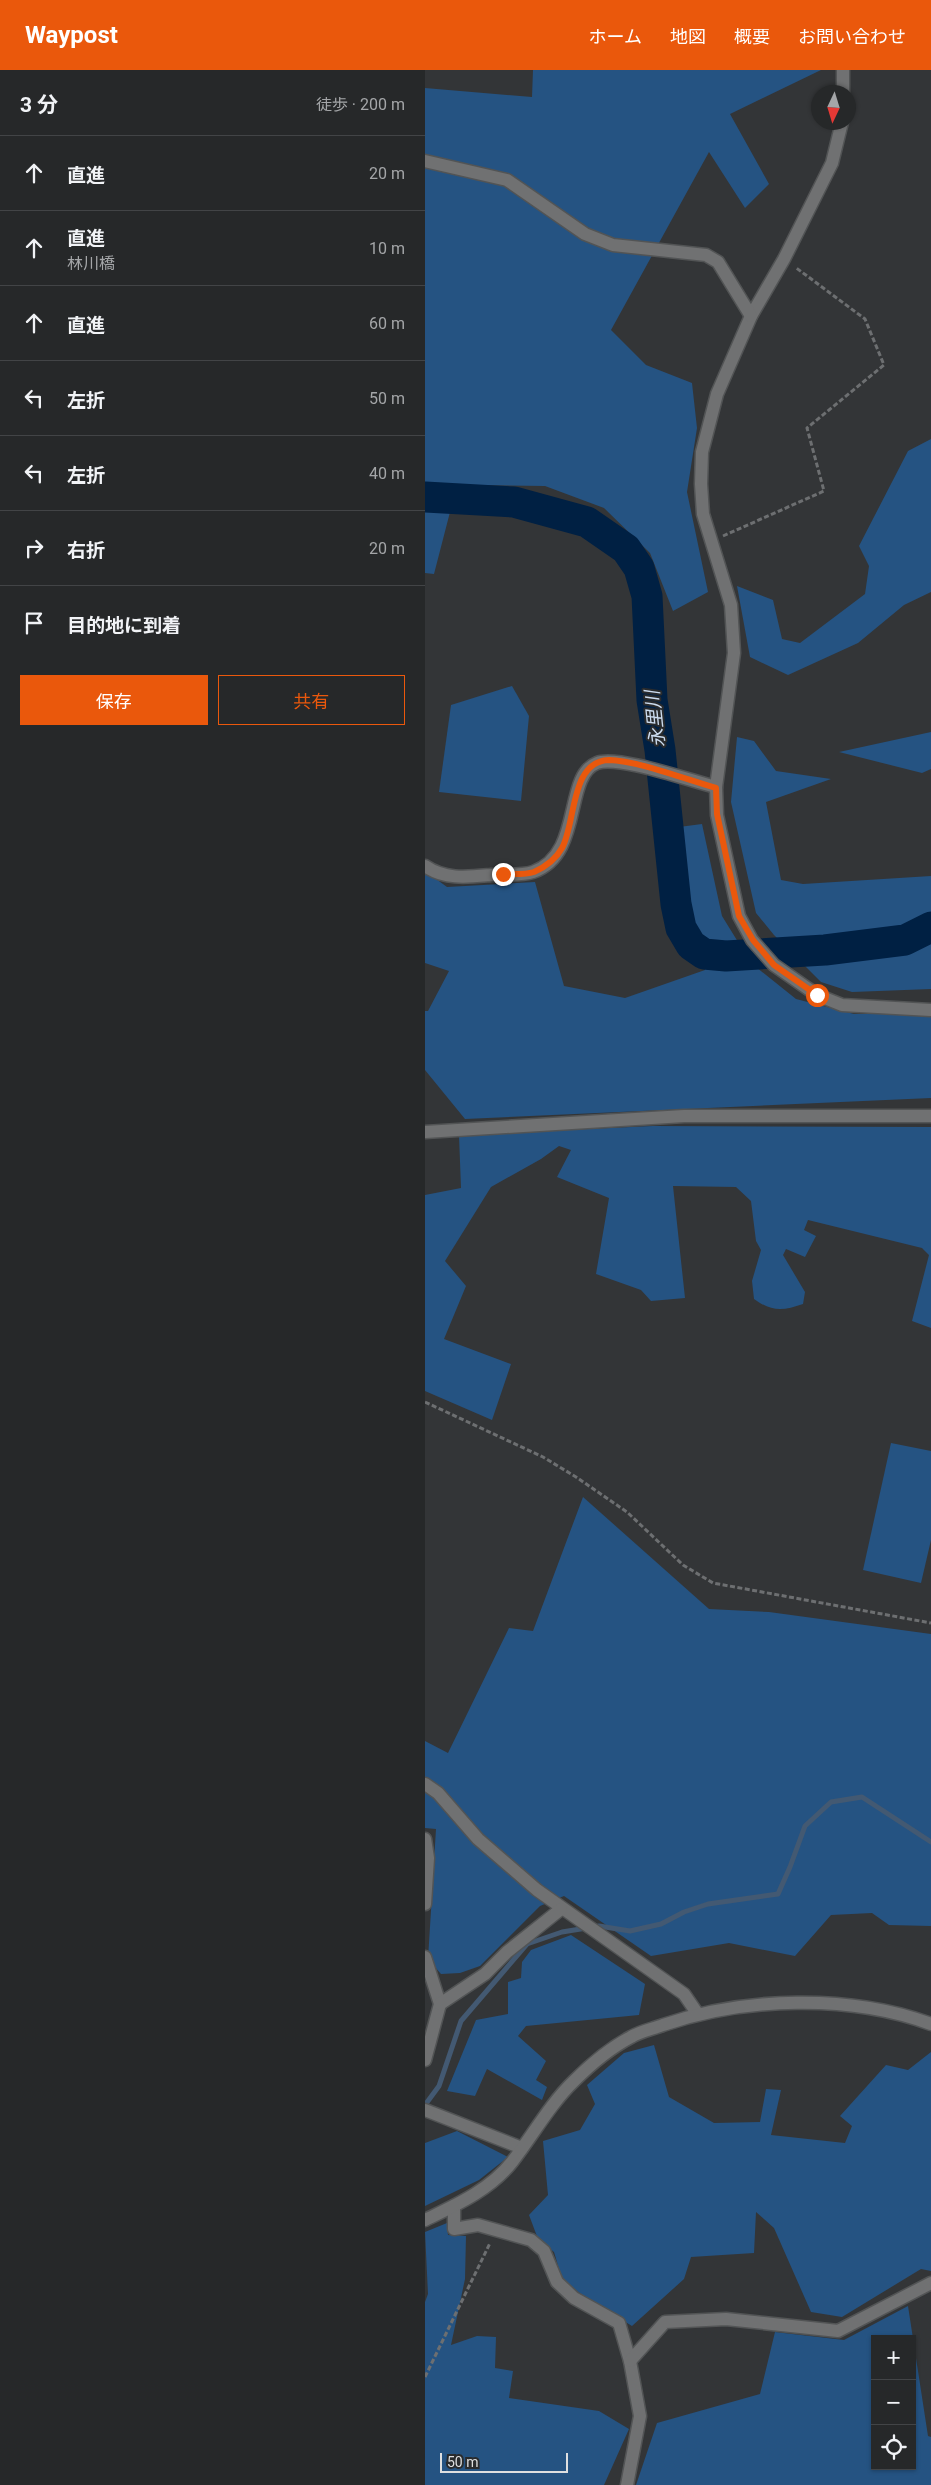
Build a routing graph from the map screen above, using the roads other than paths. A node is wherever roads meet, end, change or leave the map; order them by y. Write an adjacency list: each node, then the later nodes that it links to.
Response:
1 (843, 70): 2 (street)
2 (843, 85)
3 (840, 130): 5 (street)
4 (425, 161): 5 (street)
5 (751, 316): 6 (street)
6 (716, 788): 7 (street); 8 (street)
7 (425, 866)
8 (931, 1010)
9 (931, 1116): 10 (street)
10 (425, 1132)
11 (425, 1784): 14 (street)
12 (425, 1839): 13 (street)
13 (425, 1904)
14 (561, 1909): 16 (street); 17 (street)
15 (425, 1957): 16 (street)
16 (440, 2004): 19 (street)
17 (697, 2013): 18 (street); 21 (street)
18 (931, 2024)
19 (425, 2060)
20 (427, 2111): 21 (street)
21 (522, 2148): 22 (street)
22 (454, 2206): 23 (street); 25 (street)
23 (425, 2220)
24 (931, 2282): 25 (street)
25 (630, 2361): 26 (street)
26 (627, 2485)

